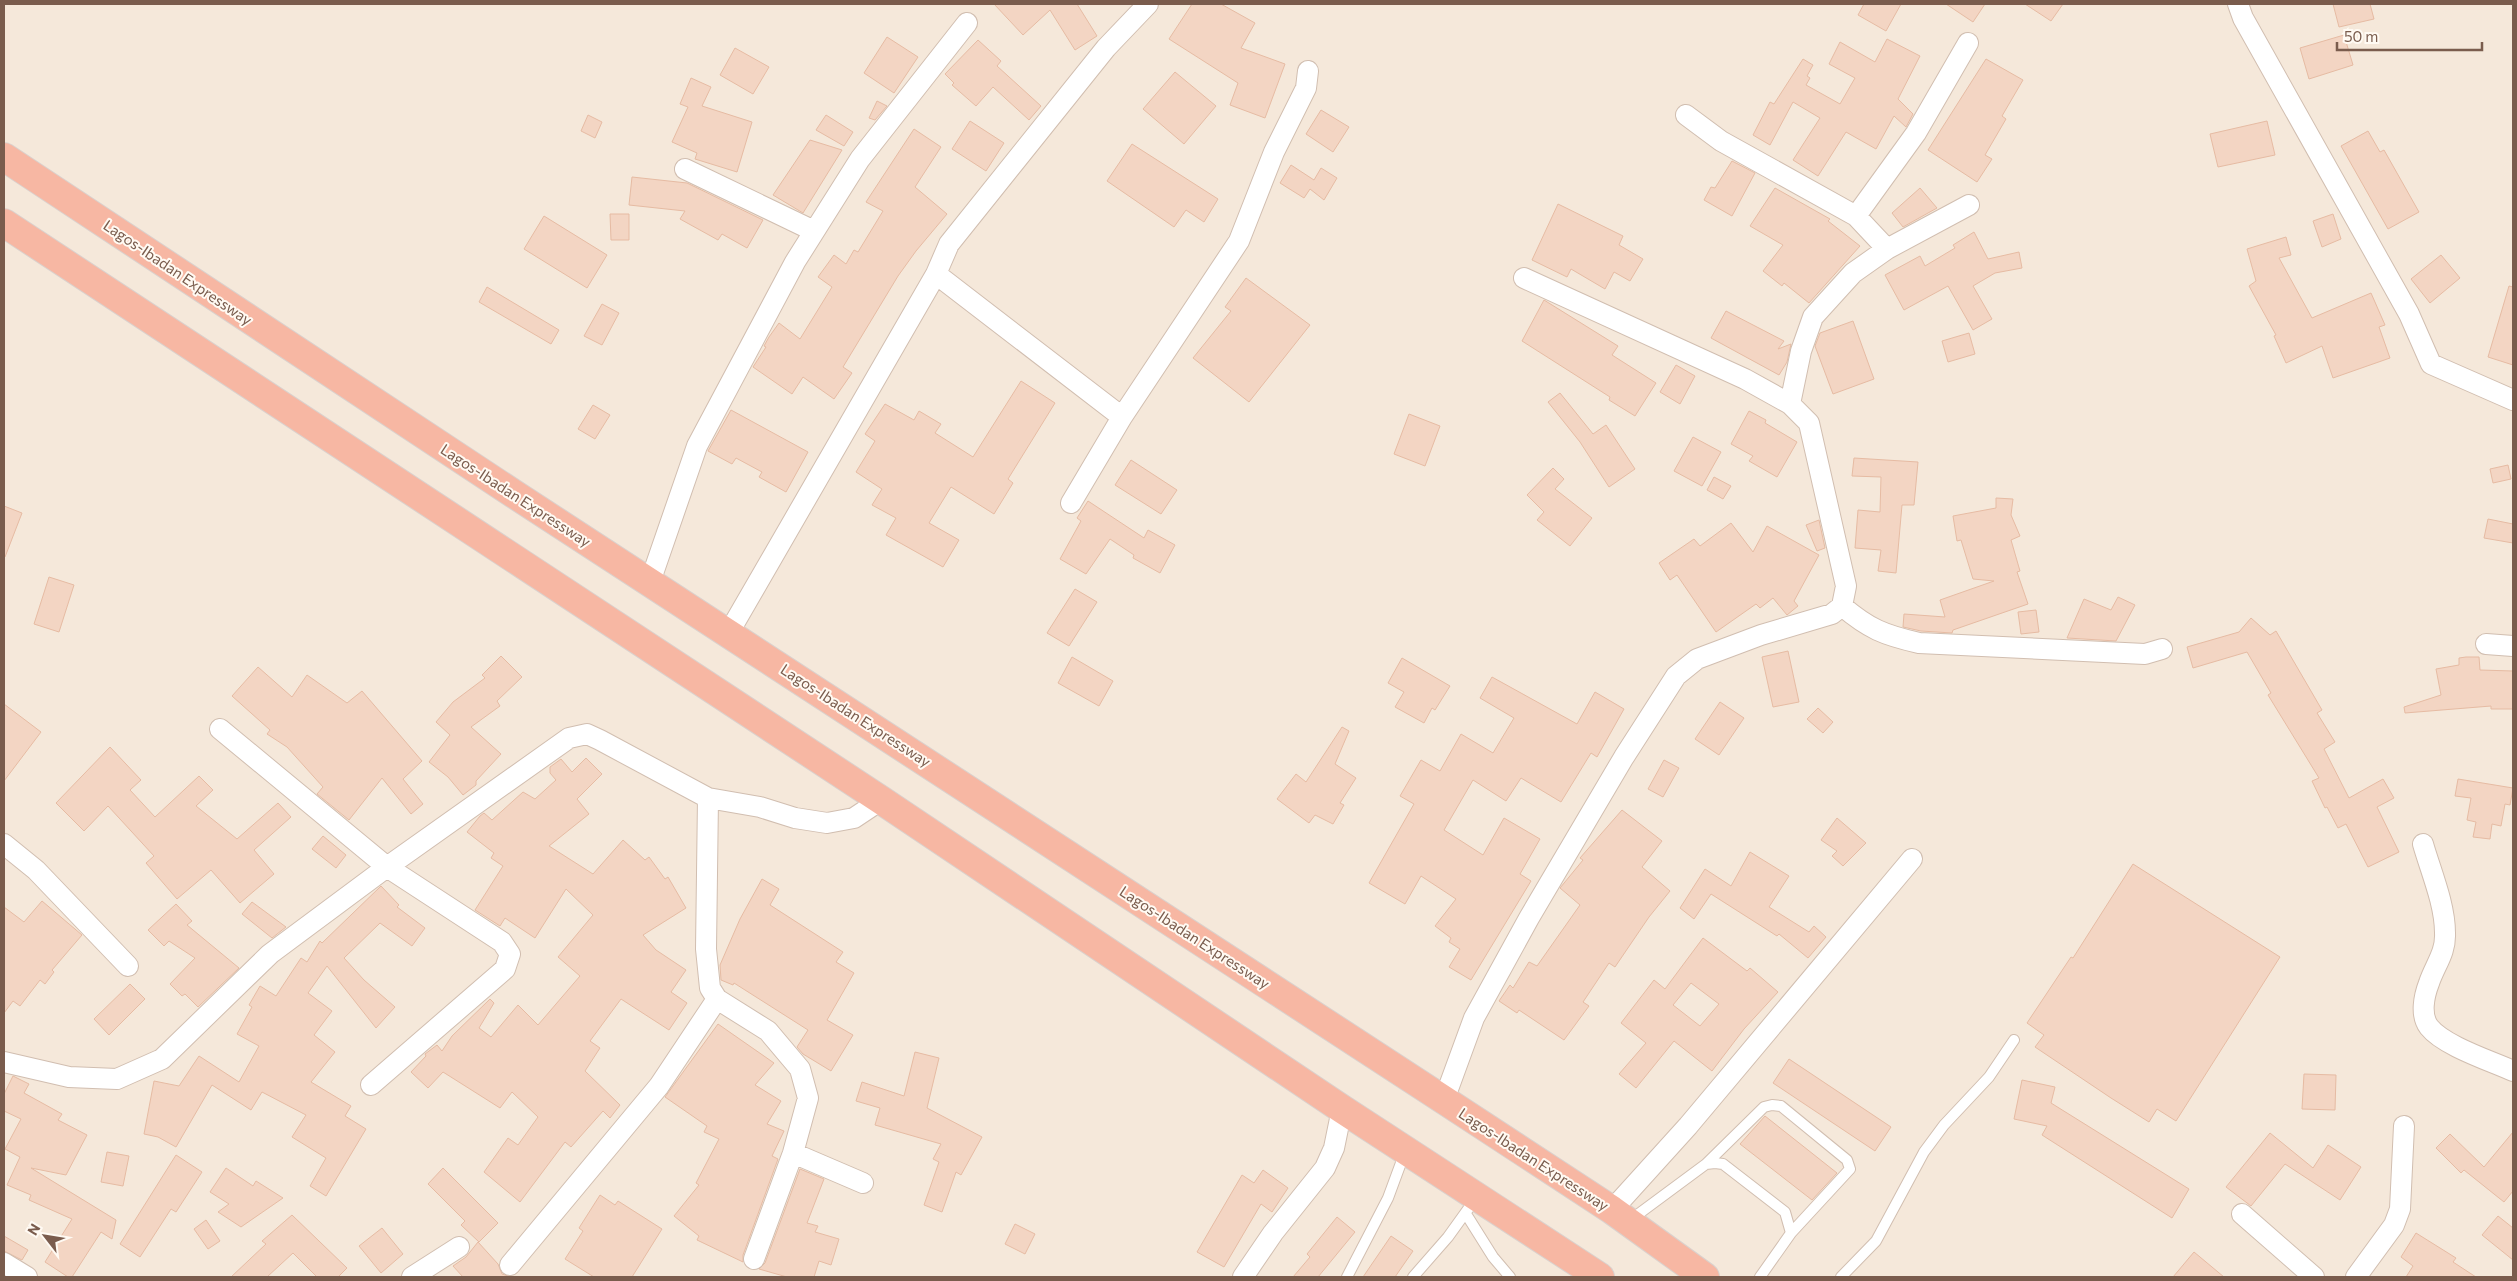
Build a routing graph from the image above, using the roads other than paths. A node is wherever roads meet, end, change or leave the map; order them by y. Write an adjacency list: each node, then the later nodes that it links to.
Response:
1 (1148, 4): 14 (street)
2 (2238, 4): 16 (street)
3 (967, 23): 12 (street)
4 (1968, 43): 10 (street)
5 (1308, 71): 18 (street)
6 (1686, 115): 10 (street)
7 (4, 157): 20 (highway, Lagos-Ibadan Expressway)
8 (685, 169): 12 (street)
9 (1969, 206): 13 (street)
10 (1856, 216): 13 (street)
11 (5, 227): 28 (highway)
12 (814, 231): 20 (street)
13 (1887, 249): 17 (street)
14 (936, 274): 18 (street); 22 (street)
15 (1524, 278): 17 (street)
16 (2513, 400)
17 (1790, 404): 21 (street)
18 (1122, 417): 19 (street)
19 (1071, 503)
20 (650, 582): 22 (highway, Lagos-Ibadan Expressway)
21 (1842, 606): 25 (street); 39 (street)
22 (728, 634): 39 (highway, Lagos-Ibadan Expressway)
23 (2486, 644): 24 (street)
24 (2513, 646)
25 (2162, 649)
26 (220, 729): 32 (street)
27 (708, 798): 28 (street); 32 (street); 34 (street)
28 (881, 800): 40 (highway)
29 (4, 844): 33 (street)
30 (2424, 844): 37 (street)
31 (1912, 859): 48 (street)
32 (387, 867): 36 (street); 38 (street)
33 (128, 966)
34 (717, 999): 43 (street); 53 (street)
35 (2014, 1040): 63 (lane)
36 (4, 1062)
37 (2513, 1071)
38 (371, 1085)
39 (1444, 1100): 48 (highway, Lagos-Ibadan Expressway)
40 (1342, 1109): 42 (highway); 56 (street)
41 (2404, 1126): 65 (street)
42 (1406, 1149): 46 (highway); 57 (lane)
43 (793, 1153): 45 (street); 51 (street)
44 (1706, 1164): 48 (lane); 49 (lane); 49 (lane)
45 (863, 1183)
46 (1472, 1205): 58 (lane); 59 (lane); 60 (highway)
47 (2242, 1214): 64 (street)
48 (1620, 1216): 61 (highway, Lagos-Ibadan Expressway)
49 (1791, 1233): 62 (lane)
50 (458, 1247): 55 (street)
51 (754, 1259)
52 (4, 1264): 54 (street)
53 (510, 1265)
54 (26, 1277)
55 (412, 1277)
56 (1243, 1277)
57 (1347, 1277)
58 (1413, 1277)
59 (1510, 1277)
60 (1600, 1277)
61 (1705, 1277)
62 (1760, 1277)
63 (1841, 1277)
64 (2314, 1277)
65 (2356, 1277)

